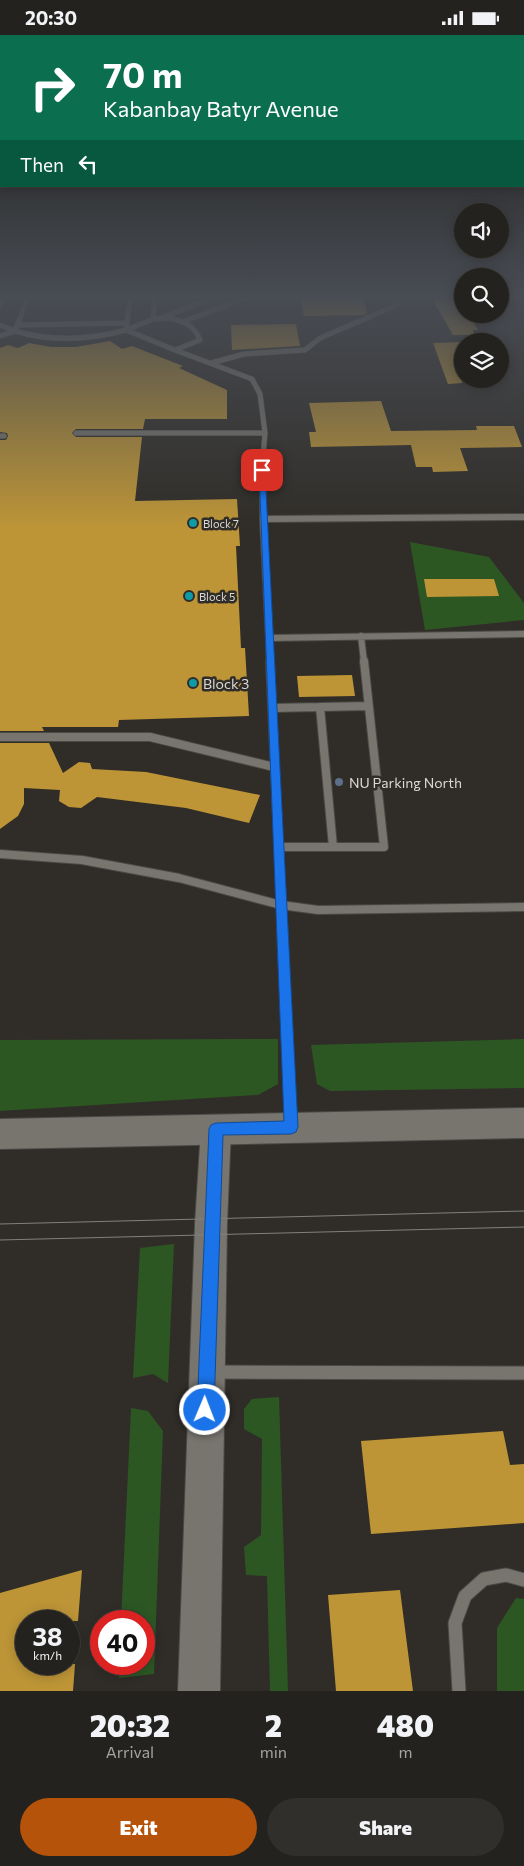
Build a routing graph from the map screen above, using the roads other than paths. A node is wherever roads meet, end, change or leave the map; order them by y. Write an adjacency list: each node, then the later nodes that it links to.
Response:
1 (240, 374): 3 (lane)
2 (76, 433): 3 (lane)
3 (265, 433): 5 (lane)
4 (524, 517): 5 (lane)
5 (263, 519): 8 (lane)
6 (524, 634): 7 (lane)
7 (361, 637): 8 (lane); 9 (lane)
8 (269, 638): 11 (lane)
9 (368, 706): 10 (lane); 15 (lane)
10 (320, 707): 11 (lane); 15 (lane)
11 (272, 709): 13 (lane)
12 (0, 737): 13 (lane)
13 (274, 767): 14 (lane)
14 (278, 847): 15 (lane); 17 (lane)
15 (333, 847)
16 (0, 854): 17 (lane)
17 (281, 905): 18 (lane); 20 (lane)
18 (524, 907)
19 (524, 1123): 20 (main road)
20 (291, 1127): 21 (main road)
21 (216, 1129): 22 (main road); 23 (street)
22 (0, 1134)
23 (206, 1372): 24 (lane); 26 (street)
24 (524, 1373)
25 (524, 1580): 27 (lane)
26 (199, 1691)
27 (460, 1691)

